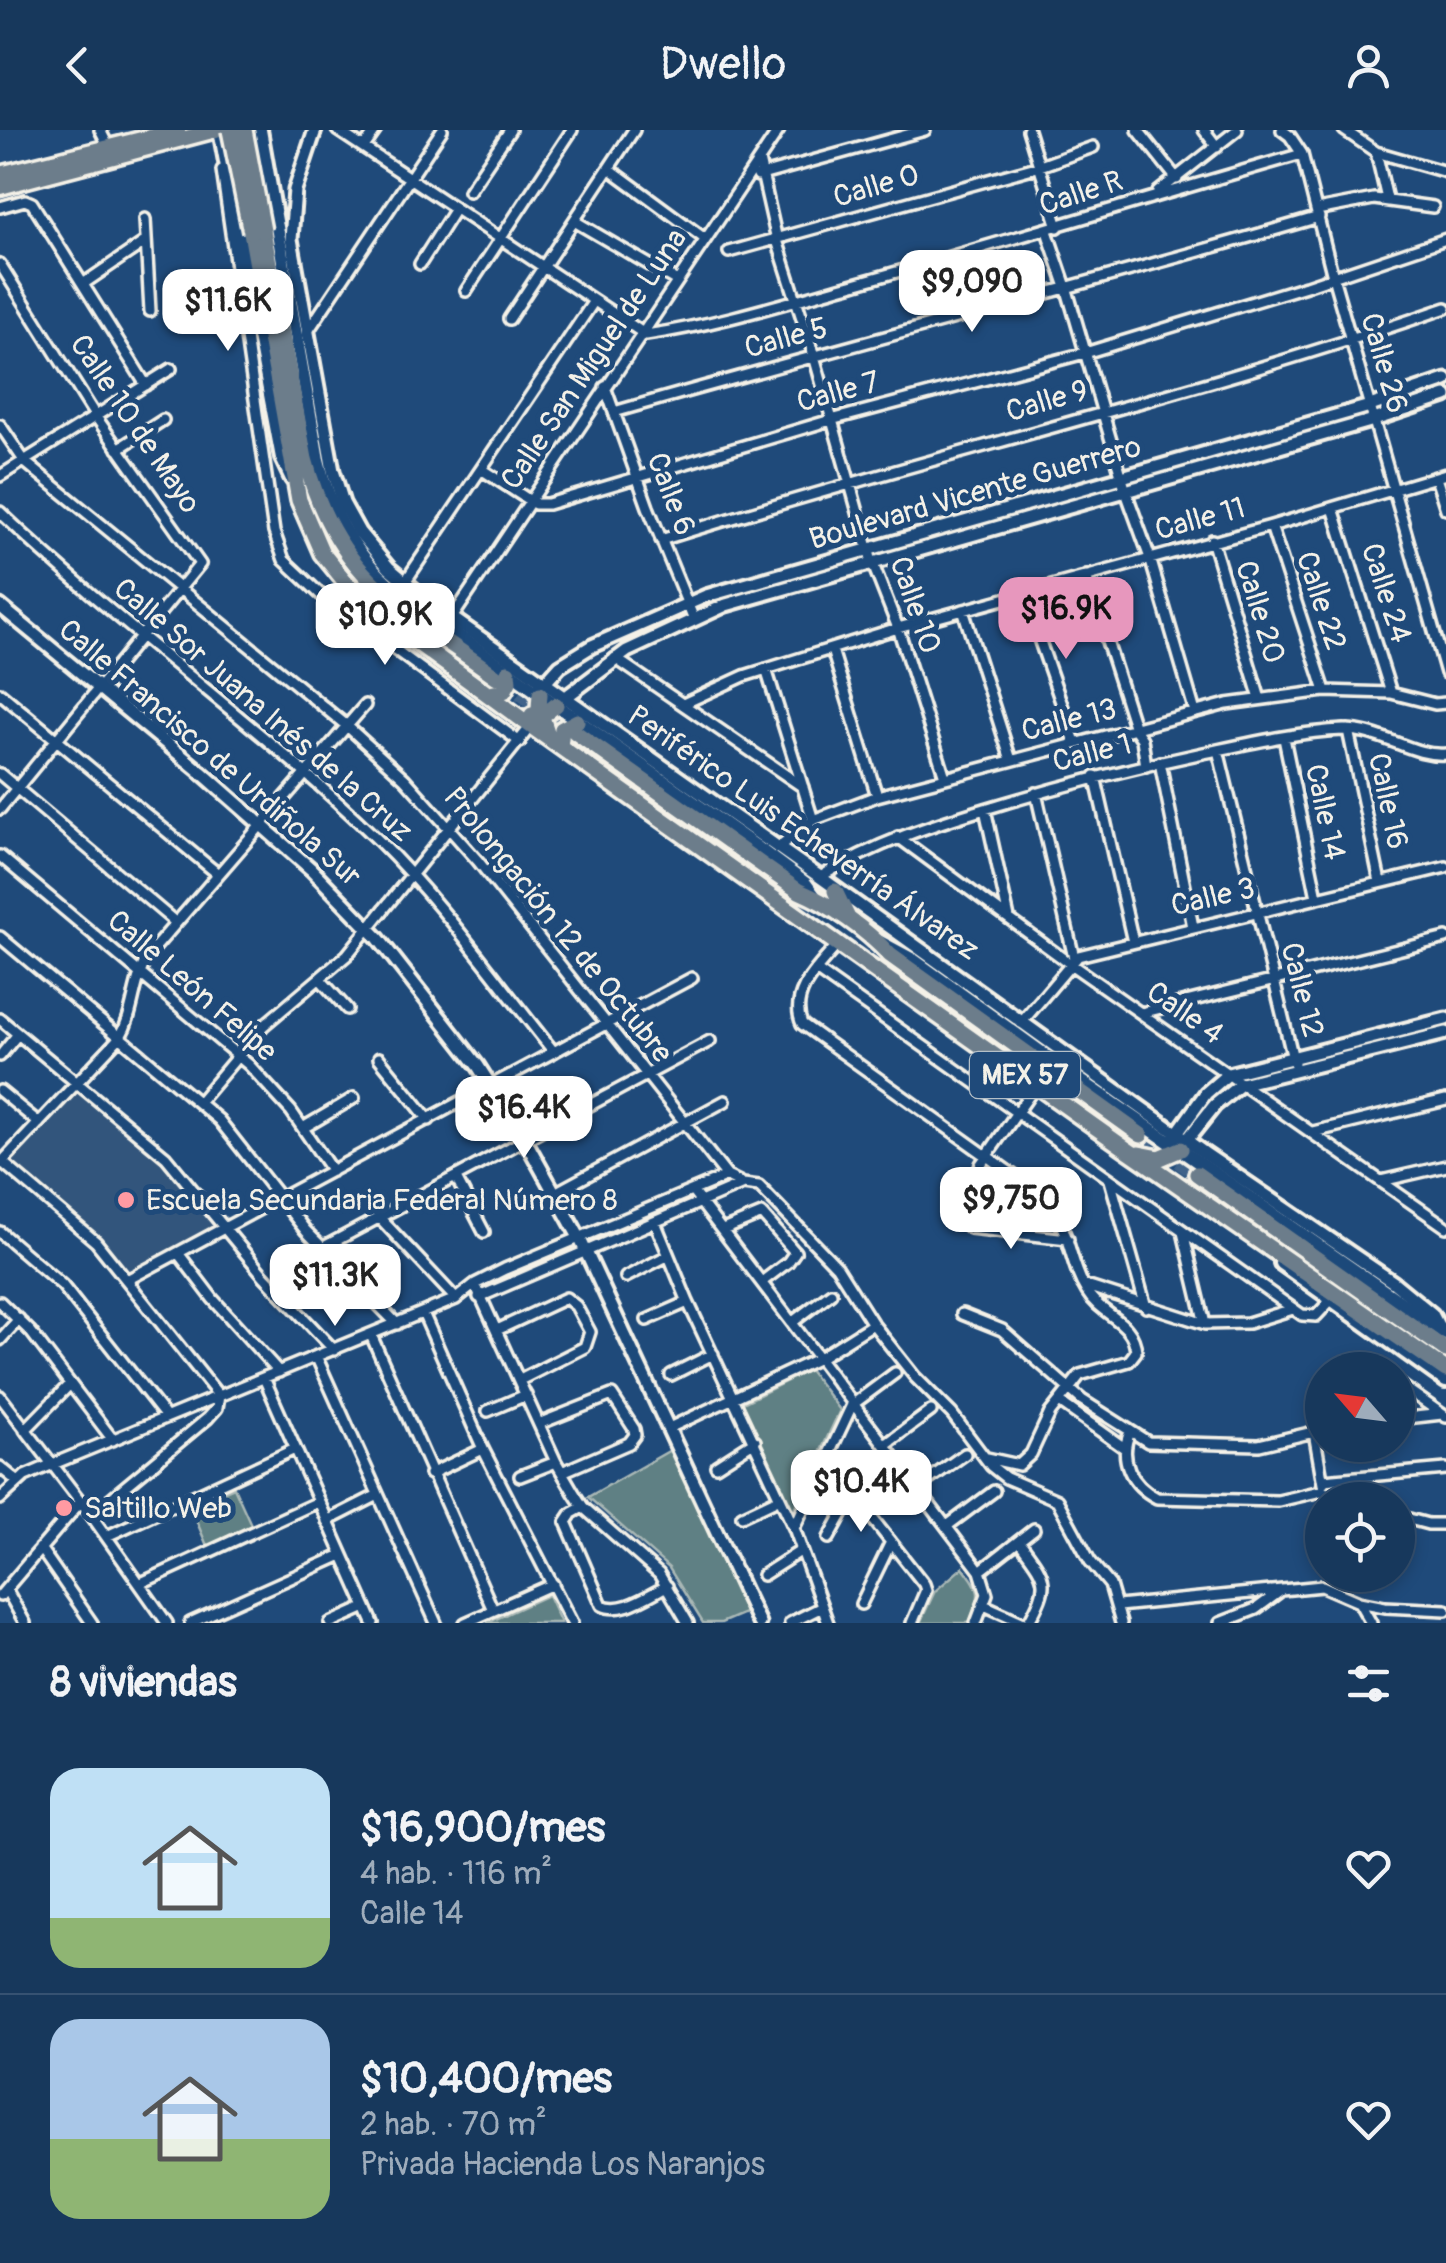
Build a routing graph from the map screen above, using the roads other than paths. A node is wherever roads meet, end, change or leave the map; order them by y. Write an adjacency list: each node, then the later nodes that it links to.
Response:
1 (100, 130): 22 (street)
2 (244, 130): 50 (highway, Periférico Luis Echeverría Álvarez / MEX 57, bridge)
3 (260, 130): 28 (main road, Periférico Luis Echeverría Álvarez)
4 (315, 130): 61 (street)
5 (338, 130): 23 (street)
6 (376, 130): 23 (street)
7 (442, 130): 36 (street)
8 (510, 130): 40 (street)
9 (572, 130): 52 (street)
10 (778, 130): 29 (street, Calle San Miguel de Luna)
11 (925, 130): 35 (street)
12 (1028, 130): 30 (street)
13 (1138, 130): 38 (street)
14 (1204, 130): 25 (street)
15 (1236, 130): 25 (street)
16 (1282, 130): 27 (street, Calle 26)
17 (1344, 130): 26 (street)
18 (629, 132): 31 (street)
19 (222, 133): 20 (main road); 32 (main road, Periférico Luis Echeverría Álvarez); 50 (highway, Periférico Luis Echeverría Álvarez / MEX 57, bridge); 146 (street)
20 (182, 135): 21 (main road)
21 (147, 143): 22 (main road); 39 (main road)
22 (108, 146): 34 (main road)
23 (364, 147): 36 (street)
24 (1093, 147): 30 (street, Calle O)
25 (1217, 147): 38 (street)
26 (1376, 152): 33 (street); 42 (street)
27 (1302, 154): 41 (street, Calle R); 46 (street, Calle 26)
28 (265, 159): 32 (main road); 61 (main road, Periférico Luis Echeverría Álvarez)
29 (759, 160): 35 (street, Calle 10); 37 (street, Calle San Miguel de Luna)
30 (1040, 166): 49 (street); 56 (street, Calle O)
31 (610, 170): 48 (street); 54 (street)
32 (228, 171): 99 (main road, Periférico Luis Echeverría Álvarez)
33 (1446, 172)
34 (0, 174)
35 (760, 175): 37 (street); 56 (street, Calle 10)
36 (409, 178): 45 (street); 72 (street)
37 (746, 179): 54 (street, Calle San Miguel de Luna)
38 (1177, 179): 41 (street)
39 (0, 187)
40 (469, 191)
41 (1152, 196): 49 (street, Calle R)
42 (1388, 199): 44 (street, Calle 5); 46 (street, Calle 5)
43 (0, 207): 64 (street)
44 (1432, 208)
45 (455, 209): 52 (street); 59 (street)
46 (1318, 213): 62 (street, Calle 26); 65 (street, Calle 5)
47 (145, 219): 55 (street)
48 (576, 222): 60 (street); 63 (street)
49 (1058, 227): 51 (street, Calle R)
50 (257, 231): 77 (highway, Periférico Luis Echeverría Álvarez / MEX 57); 99 (highway, Periférico Luis Echeverría Álvarez / MEX 57)
51 (1046, 231): 65 (street); 67 (street, Calle R)
52 (498, 238): 60 (street); 66 (street)
53 (1446, 238): 62 (street, Calle 7)
54 (704, 239): 63 (street, Calle San Miguel de Luna)
55 (146, 240): 64 (street); 70 (street)
56 (776, 240): 57 (street, Calle O); 67 (street, Calle 10)
57 (729, 252)
58 (0, 264): 86 (street, Calle 10 de Mayo)
59 (420, 264)
60 (542, 268): 68 (street); 71 (street)
61 (290, 269): 72 (street, Periférico Luis Echeverría Álvarez); 77 (main road, Periférico Luis Echeverría Álvarez)
62 (1334, 277): 74 (street, Calle 26); 75 (street, Calle 7)
63 (676, 281): 73 (street, Calle San Miguel de Luna)
64 (84, 284): 80 (street)
65 (1067, 290): 75 (street); 76 (street, Calle 5)
66 (466, 291)
67 (795, 300): 73 (street, Calle R); 76 (street, Calle 10)
68 (594, 302): 73 (street); 93 (street)
69 (1446, 308): 74 (street, Calle 9)
70 (150, 311)
71 (509, 320)
72 (308, 331): 112 (street, Periférico Luis Echeverría Álvarez)
73 (642, 334): 81 (street, Calle San Miguel de Luna)
74 (1352, 341): 83 (street, Calle 26); 84 (street, Calle 9)
75 (1084, 353): 84 (street); 88 (street, Calle 7)
76 (814, 356): 85 (street, Calle 5); 88 (street, Calle 10)
77 (295, 365): 126 (highway, Periférico Luis Echeverría Álvarez / MEX 57)
78 (172, 369): 80 (street)
79 (1446, 380): 83 (street, Boulevard Vicente Guerrero)
80 (146, 385): 86 (street)
81 (605, 387): 85 (street, Calle 6); 102 (street, Calle San Miguel de Luna)
82 (1446, 396): 89 (street, Boulevard Vicente Guerrero)
83 (1370, 406): 89 (street, Calle 26); 97 (street, Boulevard Vicente Guerrero)
84 (1103, 411): 97 (street); 98 (street, Calle 9)
85 (614, 412): 96 (street, Calle 6)
86 (96, 418): 91 (street, Calle 10 de Mayo); 92 (street)
87 (163, 420): 91 (street)
88 (831, 420): 96 (street, Calle 7); 98 (street, Calle 10)
89 (1374, 420): 100 (street, Calle 26); 101 (street, Boulevard Vicente Guerrero)
90 (0, 425): 92 (street, Prolongación 12 de Octubre)
91 (118, 449): 113 (street, Calle 10 de Mayo)
92 (25, 462): 94 (street); 113 (street, Prolongación 12 de Octubre)
93 (481, 469): 102 (street); 112 (street)
94 (0, 476)
95 (1441, 476): 100 (street, Calle 11); 104 (street)
96 (637, 477): 102 (street, Calle 7); 107 (street, Calle 6)
97 (1122, 478): 101 (street); 109 (street, Boulevard Vicente Guerrero)
98 (850, 482): 107 (street, Calle 9); 109 (street, Calle 10)
99 (294, 484): 132 (highway, Periférico Luis Echeverría Álvarez / MEX 57)
100 (1394, 491): 103 (street, Calle 11); 125 (street, Calle 26)
101 (1126, 492): 109 (street, Boulevard Vicente Guerrero); 110 (street)
102 (529, 501): 119 (street, Calle San Miguel de Luna)
103 (1333, 508): 106 (street, Calle 11); 131 (street, Calle 24)
104 (1446, 509)
105 (0, 512): 121 (street, Calle Sor Juana Inés de la Cruz)
106 (1271, 526): 108 (street, Calle 11); 129 (street, Calle 22)
107 (661, 540): 115 (street, Calle 6)
108 (1212, 540): 110 (street, Calle 11); 133 (street, Calle 20)
109 (871, 555): 115 (street, Boulevard Vicente Guerrero); 118 (street, Boulevard Vicente Guerrero); 120 (street, Calle 10)
110 (1150, 558): 111 (street, Calle 11); 138 (street)
111 (1086, 576): 114 (street, Calle 11); 142 (street)
112 (405, 582): 119 (street, Periférico Luis Echeverría Álvarez)
113 (182, 588): 121 (street); 140 (street, Prolongación 12 de Octubre)
114 (1022, 593): 117 (street, Calle 11); 148 (street)
115 (687, 603): 118 (street, Calle 6); 128 (street, Boulevard Vicente Guerrero)
116 (0, 606): 127 (street, Calle Francisco de Urdiñola Sur)
117 (962, 610): 120 (street, Calle 11); 151 (street)
118 (693, 617): 123 (street, Boulevard Vicente Guerrero)
119 (452, 618): 128 (street, Periférico Luis Echeverría Álvarez)
120 (898, 628): 122 (street, Calle 11); 157 (street, Calle 10)
121 (142, 636): 127 (street); 154 (street, Calle Sor Juana Inés de la Cruz)
122 (832, 650): 124 (street, Calle 11); 161 (street)
123 (615, 658): 134 (street, Boulevard Vicente Guerrero); 136 (street)
124 (766, 669): 136 (street, Calle 11); 158 (street)
125 (1446, 673)
126 (503, 674): 128 (main road, Periférico Luis Echeverría Álvarez); 132 (highway)
127 (100, 687): 145 (street); 165 (street, Calle Francisco de Urdiñola Sur)
128 (541, 688): 134 (main road, Periférico Luis Echeverría Álvarez); 139 (highway)
129 (1324, 691): 131 (street, Calle 13); 133 (street, Calle 13)
130 (0, 692): 145 (street)
131 (1391, 693): 135 (street, Calle 13)
132 (489, 694): 139 (highway, Periférico Luis Echeverría Álvarez / MEX 57)
133 (1260, 698): 138 (street, Calle 13)
134 (560, 702): 139 (highway); 141 (main road, Periférico Luis Echeverría Álvarez); 168 (street, Periférico Luis Echeverría Álvarez)
135 (1446, 703)
136 (682, 704): 158 (street)
137 (365, 705): 140 (street)
138 (1195, 712): 142 (street, Calle 13)
139 (536, 720): 146 (street); 147 (highway, Periférico Luis Echeverría Álvarez / MEX 57)
140 (347, 726): 154 (street); 166 (street, Prolongación 12 de Octubre)
141 (576, 726): 147 (highway); 180 (highway, Periférico Luis Echeverría Álvarez / MEX 57)
142 (1135, 728): 148 (street, Calle 13); 153 (street)
143 (1348, 730): 144 (street, Calle 1); 150 (street, Calle 1); 174 (street, Calle 16)
144 (1284, 738): 149 (street, Calle 1); 176 (street, Calle 14)
145 (58, 740): 159 (street); 171 (street)
146 (520, 742): 166 (street)
147 (555, 742): 186 (highway, Periférico Luis Echeverría Álvarez / MEX 57)
148 (1075, 742): 151 (street, Calle 13)
149 (1218, 750): 152 (street, Calle 1); 177 (street, Calle 12)
150 (1446, 754)
151 (1011, 760): 157 (street, Calle 13)
152 (1160, 762): 153 (street, Calle 1); 182 (street)
153 (1146, 766): 156 (street, Calle 1)
154 (306, 773): 165 (street); 172 (street, Calle Sor Juana Inés de la Cruz)
155 (0, 774): 159 (street)
156 (1096, 776): 160 (street, Calle 1); 187 (street)
157 (944, 777): 161 (street, Calle 13)
158 (803, 787): 164 (street)
159 (17, 788): 162 (street); 179 (street)
160 (1036, 794): 163 (street, Calle 1); 188 (street)
161 (877, 796): 164 (street, Calle 13)
162 (0, 809)
163 (985, 809): 167 (street, Calle 1); 178 (street)
164 (814, 820): 168 (street, Calle 13)
165 (262, 824): 171 (street); 183 (street, Calle Francisco de Urdiñola Sur)
166 (450, 826): 172 (street); 199 (street, Prolongación 12 de Octubre)
167 (898, 838): 173 (street, Calle 1); 178 (street, Calle 4)
168 (777, 848): 173 (street, Periférico Luis Echeverría Álvarez)
169 (0, 856): 190 (street, Calle León Felipe)
170 (1446, 867): 174 (street, Calle 3)
171 (218, 874): 179 (street)
172 (411, 874): 183 (street); 204 (street, Calle Sor Juana Inés de la Cruz)
173 (820, 877): 175 (street, Periférico Luis Echeverría Álvarez)
174 (1380, 882): 176 (street, Calle 3)
175 (835, 890): 180 (highway); 181 (street, Periférico Luis Echeverría Álvarez)
176 (1317, 897): 177 (street, Calle 3)
177 (1257, 912): 182 (street, Calle 3); 193 (street, Calle 12)
178 (1009, 918): 188 (street, Calle 4)
179 (175, 922): 190 (street)
180 (850, 922): 181 (highway); 225 (highway, Periférico Luis Echeverría Álvarez / MEX 57)
181 (879, 922): 198 (street, Periférico Luis Echeverría Álvarez)
182 (1193, 927): 187 (street, Calle 3)
183 (369, 928): 192 (street); 214 (street, Calle Francisco de Urdiñola Sur)
184 (0, 938): 202 (street)
185 (1446, 938): 193 (street)
186 (839, 942): 189 (street); 212 (highway, Periférico Luis Echeverría Álvarez / MEX 57)
187 (1133, 942): 188 (street, Calle 3)
188 (1072, 961): 195 (street, Calle 4); 198 (street)
189 (816, 970): 220 (street); 230 (street)
190 (138, 972): 202 (street); 205 (street, Calle León Felipe)
191 (692, 978): 199 (street)
192 (320, 980): 194 (street); 205 (street)
193 (1273, 980): 195 (street); 208 (street, Calle 12)
194 (347, 1009)
195 (1140, 1012): 210 (street, Calle 4)
196 (0, 1019): 201 (street)
197 (1446, 1019): 208 (street)
198 (1021, 1023): 228 (street, Periférico Luis Echeverría Álvarez)
199 (607, 1024): 204 (street); 209 (street, Prolongación 12 de Octubre)
200 (1446, 1033): 208 (street)
201 (18, 1034): 206 (street); 211 (street)
202 (120, 1037): 211 (street); 219 (street)
203 (710, 1041): 209 (street)
204 (554, 1052): 214 (street)
205 (238, 1054): 219 (street); 224 (street, Calle León Felipe)
206 (0, 1056)
207 (379, 1058): 221 (street)
208 (1294, 1062): 210 (street); 213 (street)
209 (645, 1073): 223 (street, Prolongación 12 de Octubre); 227 (street)
210 (1228, 1074): 213 (street, Calle 4); 228 (street)
211 (76, 1083): 222 (street); 249 (street)
212 (1037, 1084): 220 (street); 229 (highway, Periférico Luis Echeverría Álvarez / MEX 57)
213 (1241, 1084): 226 (street, Calle 4); 228 (street)
214 (492, 1086): 221 (street); 227 (street, Calle Francisco de Urdiñola Sur)
215 (0, 1091): 222 (street)
216 (354, 1098): 224 (street)
217 (1446, 1100): 226 (street)
218 (725, 1101): 223 (street)
219 (199, 1102): 244 (street)
220 (1016, 1112): 230 (street); 237 (street)
221 (429, 1120): 234 (street)
222 (39, 1123): 231 (street)
223 (685, 1123): 235 (street, Prolongación 12 de Octubre); 242 (street)
224 (304, 1128): 234 (street, Calle León Felipe)
225 (1145, 1131): 228 (main road, Periférico Luis Echeverría Álvarez); 229 (highway)
226 (1313, 1132): 238 (street, Calle 4)
227 (524, 1138): 236 (street); 242 (street, Calle Francisco de Urdiñola Sur)
228 (1176, 1144): 229 (highway); 233 (main road, Periférico Luis Echeverría Álvarez); 239 (highway); 283 (street, Periférico Luis Echeverría Álvarez)
229 (1126, 1149): 239 (highway, Periférico Luis Echeverría Álvarez / MEX 57)
230 (986, 1157): 255 (street); 255 (street)
231 (1, 1162): 262 (street)
232 (1446, 1166): 238 (street)
233 (1201, 1170): 243 (highway); 283 (main road, Periférico Luis Echeverría Álvarez); 287 (highway)
234 (332, 1172): 244 (street)
235 (727, 1176): 240 (street, Prolongación 12 de Octubre); 241 (street)
236 (456, 1178): 246 (street); 252 (street)
237 (1110, 1180): 253 (street); 272 (street)
238 (1382, 1181): 248 (street, Calle 4)
239 (1175, 1183): 243 (highway, Periférico Luis Echeverría Álvarez / MEX 57)
240 (743, 1184): 245 (street); 280 (street, Prolongación 12 de Octubre)
241 (692, 1191): 245 (street); 254 (street)
242 (556, 1193): 254 (street, Calle Francisco de Urdiñola Sur)
243 (1190, 1193): 256 (highway, Periférico Luis Echeverría Álvarez / MEX 57)
244 (281, 1198): 249 (street); 257 (street)
245 (698, 1202): 247 (street); 250 (street)
246 (378, 1216): 257 (street); 267 (street)
247 (655, 1222): 259 (street); 260 (street)
248 (1446, 1227)
249 (227, 1228): 258 (street); 286 (street)
250 (722, 1230): 263 (street); 263 (street)
251 (0, 1232): 310 (street)
252 (484, 1232)
253 (1183, 1232): 273 (street); 281 (street)
254 (580, 1239): 259 (street, Calle Francisco de Urdiñola Sur); 264 (street)
255 (1068, 1239): 265 (street)
256 (1265, 1243): 269 (main road, Periférico Luis Echeverría Álvarez); 291 (highway, MEX 57)
257 (322, 1248): 279 (street)
258 (178, 1252): 262 (street); 292 (street)
259 (586, 1252): 268 (street); 313 (street, Calle Francisco de Urdiñola Sur)
260 (667, 1256): 261 (street); 271 (street)
261 (626, 1278)
262 (127, 1280): 303 (street)
263 (762, 1281): 278 (street)
264 (475, 1284): 267 (street); 268 (street)
265 (1083, 1284): 272 (street); 299 (street)
266 (831, 1293): 278 (street)
267 (461, 1297): 268 (street); 274 (street)
268 (481, 1298): 282 (street)
269 (1331, 1300): 273 (street); 297 (main road, Periférico Luis Echeverría Álvarez)
270 (0, 1302): 276 (street)
271 (688, 1302): 277 (street); 288 (street)
272 (1146, 1306): 281 (street)
273 (1298, 1312): 281 (street)
274 (423, 1313): 279 (street); 322 (street)
275 (962, 1314): 299 (street)
276 (19, 1319): 285 (street); 298 (street)
277 (647, 1320)
278 (794, 1321): 290 (street)
279 (397, 1324): 284 (street)
280 (873, 1324): 290 (street); 324 (street, Prolongación 12 de Octubre)
281 (1205, 1324)
282 (496, 1330): 296 (street); 296 (street)
283 (1444, 1332)
284 (370, 1335): 286 (street); 332 (street)
285 (0, 1340)
286 (334, 1350): 289 (street)
287 (1446, 1350)
288 (713, 1354): 294 (street); 304 (street)
289 (316, 1356): 292 (street); 339 (street)
290 (818, 1358): 304 (street); 306 (street)
291 (1446, 1370)
292 (279, 1372): 295 (street)
293 (894, 1373): 306 (street)
294 (671, 1375)
295 (264, 1378): 303 (street); 321 (street)
296 (520, 1380): 301 (street)
297 (1446, 1381)
298 (70, 1384): 314 (street); 317 (street)
299 (1068, 1388): 305 (street); 315 (street)
300 (1415, 1394): 309 (street)
301 (526, 1395): 307 (street); 312 (street)
302 (0, 1396): 314 (street)
303 (219, 1396): 310 (street); 346 (street)
304 (734, 1396): 313 (street); 318 (street)
305 (1060, 1403): 320 (street); 324 (street)
306 (852, 1405): 319 (street); 325 (street)
307 (488, 1410)
308 (931, 1410): 319 (street)
309 (1444, 1415): 311 (street)
310 (166, 1416): 317 (street)
311 (1415, 1418)
312 (541, 1423): 326 (street); 331 (street)
313 (669, 1428): 387 (street, Calle Francisco de Urdiñola Sur)
314 (25, 1430): 327 (street)
315 (1130, 1432): 316 (street); 320 (street)
316 (1305, 1435)
317 (113, 1440): 327 (street)
318 (755, 1441): 328 (street); 341 (street)
319 (885, 1445): 336 (street)
320 (1123, 1447): 340 (street)
321 (295, 1448): 344 (street); 354 (street)
322 (483, 1449): 332 (street); 364 (street)
323 (965, 1454): 336 (street)
324 (984, 1457): 372 (street, Prolongación 12 de Octubre)
325 (827, 1461): 338 (street); 352 (street)
326 (556, 1462): 331 (street); 333 (street)
327 (53, 1464): 334 (street); 343 (street)
328 (716, 1466)
329 (0, 1467): 334 (street)
330 (1446, 1469): 335 (street)
331 (562, 1472): 345 (street)
332 (430, 1474): 374 (street)
333 (520, 1476)
334 (18, 1481): 342 (street)
335 (1351, 1482)
336 (917, 1488): 351 (street)
337 (994, 1491): 351 (street)
338 (854, 1492): 355 (street); 357 (street)
339 (378, 1495): 348 (street); 383 (street)
340 (1305, 1496)
341 (780, 1498): 347 (street); 352 (street)
342 (0, 1499)
343 (81, 1500): 346 (street); 358 (street)
344 (318, 1502): 348 (street); 363 (street)
345 (583, 1507): 365 (street); 365 (street)
346 (92, 1515): 354 (street)
347 (742, 1516)
348 (327, 1521): 360 (street)
349 (1415, 1521): 350 (street)
350 (1446, 1524)
351 (947, 1526): 361 (street)
352 (794, 1528): 359 (street)
353 (1034, 1529): 356 (street)
354 (107, 1536): 363 (street)
355 (829, 1538)
356 (1019, 1541): 361 (street); 392 (street)
357 (891, 1542): 369 (street); 390 (street)
358 (40, 1548): 367 (street); 378 (street)
359 (802, 1550): 362 (street); 373 (street)
360 (342, 1555): 371 (street); 380 (street)
361 (980, 1571): 370 (street)
362 (764, 1575)
363 (141, 1583): 379 (street)
364 (552, 1584): 374 (street); 385 (street)
365 (667, 1586): 386 (street)
366 (1281, 1590): 368 (street); 372 (street); 376 (street)
367 (3, 1592): 377 (street)
368 (1358, 1602): 375 (street); 395 (street)
369 (861, 1604)
370 (984, 1605): 391 (street); 392 (street)
371 (366, 1606): 381 (street); 382 (street)
372 (1118, 1606): 393 (street)
373 (822, 1607): 388 (street); 389 (street)
374 (494, 1610): 384 (street)
375 (1446, 1610)
376 (1241, 1619): 394 (street)
377 (25, 1623)
378 (92, 1623)
379 (168, 1623)
380 (190, 1623)
381 (330, 1623)
382 (373, 1623)
383 (436, 1623)
384 (466, 1623)
385 (572, 1623)
386 (688, 1623)
387 (759, 1623)
388 (790, 1623)
389 (828, 1623)
390 (912, 1623)
391 (976, 1623)
392 (1026, 1623)
393 (1121, 1623)
394 (1220, 1623)
395 (1369, 1623)

